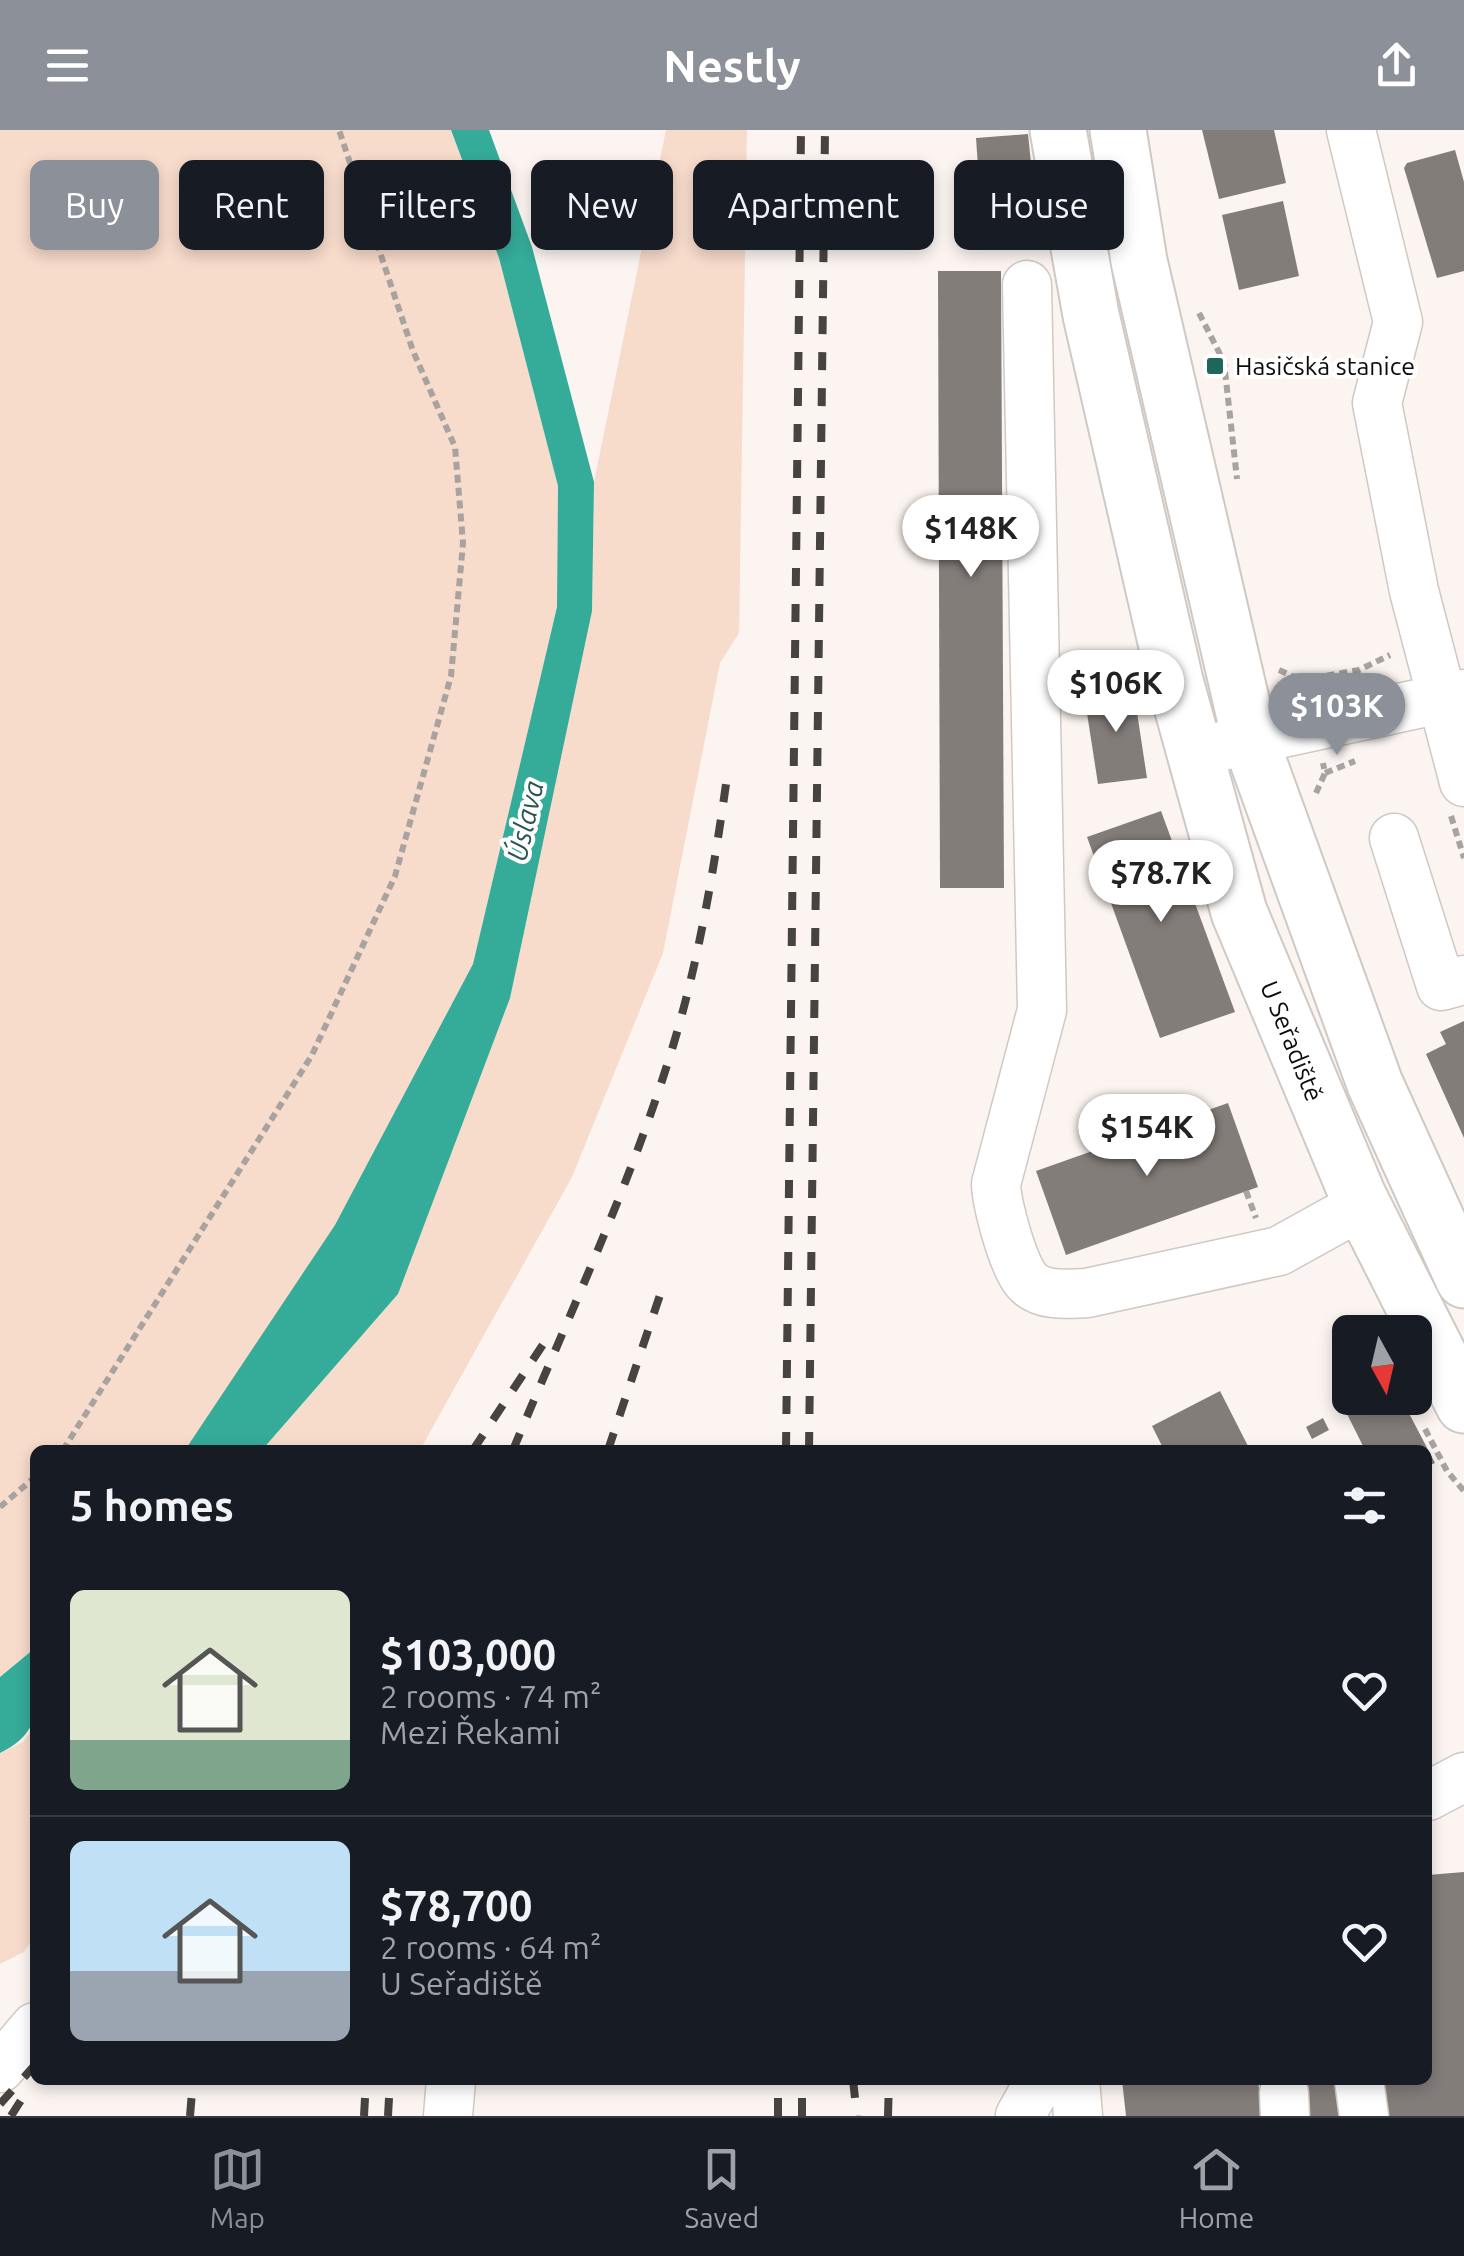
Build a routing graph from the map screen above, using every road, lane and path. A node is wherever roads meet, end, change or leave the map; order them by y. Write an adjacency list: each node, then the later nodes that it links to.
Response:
1 (339, 130): 25 (path)
2 (1058, 130): 13 (main road, U Seřadiště)
3 (1118, 130): 12 (main road)
4 (1351, 130): 10 (street)
5 (1027, 286): 21 (street)
6 (1196, 307): 7 (path)
7 (1238, 490)
8 (1397, 644): 11 (path)
9 (1270, 665): 11 (path)
10 (1452, 696): 11 (street); 16 (street)
11 (1307, 701): 12 (street); 15 (path)
12 (1250, 739): 13 (street); 23 (main road)
13 (1195, 752): 21 (main road, U Seřadiště)
14 (1372, 754): 15 (path)
15 (1326, 773): 17 (path)
16 (1464, 782)
17 (1310, 806)
18 (1394, 838): 19 (street)
19 (1464, 980)
20 (1246, 1191): 22 (path)
21 (1362, 1205): 24 (main road, U Seřadiště)
22 (1258, 1222)
23 (1464, 1280)
24 (1440, 1409): 27 (path)
25 (66, 1445)
26 (30, 1481): 28 (path)
27 (1464, 1491)
28 (0, 1507)
29 (1464, 1777): 30 (street)
30 (1432, 1794)
31 (30, 2033): 32 (street)
32 (0, 2068)
33 (451, 2085): 37 (street)
34 (1037, 2085): 38 (street)
35 (1075, 2085): 39 (street)
36 (1360, 2085): 40 (street)
37 (448, 2116)
38 (1020, 2116)
39 (1078, 2116)
40 (1364, 2116)

